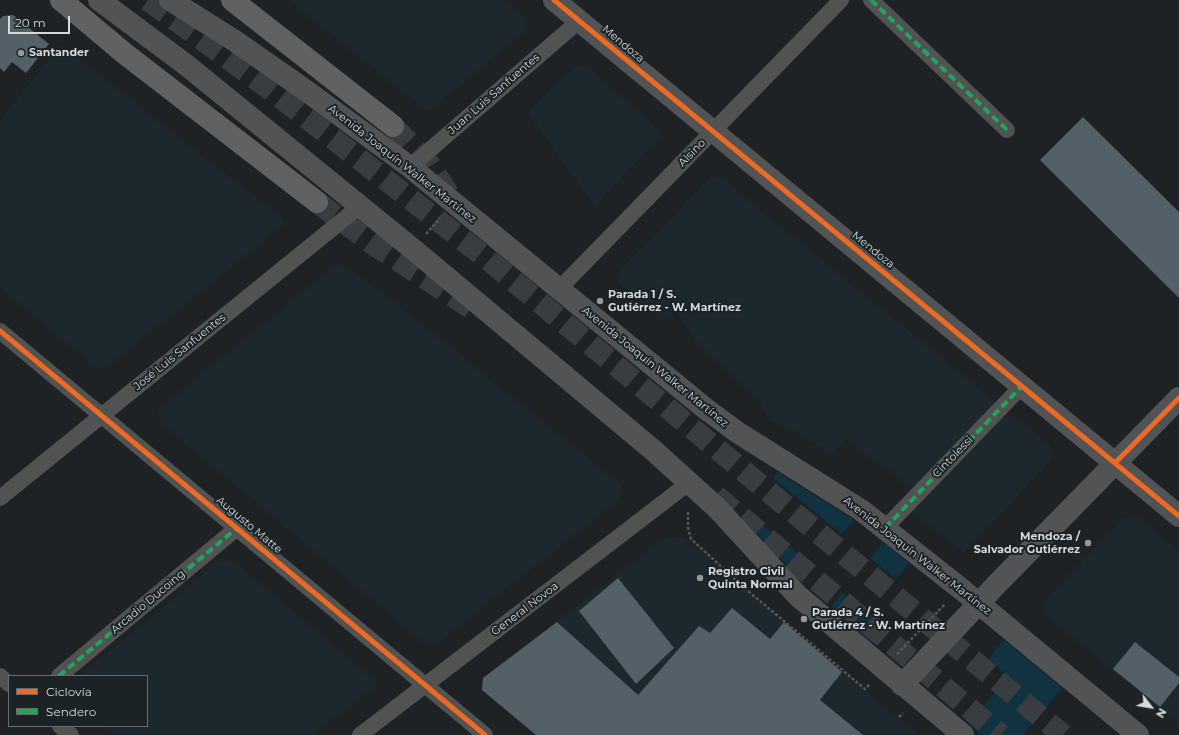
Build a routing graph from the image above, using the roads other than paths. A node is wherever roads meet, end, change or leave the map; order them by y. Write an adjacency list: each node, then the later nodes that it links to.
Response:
1 (61, 0): 13 (highway)
2 (100, 0): 14 (main road)
3 (170, 0): 12 (main road, Avenida Joaquín Walker Martínez)
4 (232, 0): 9 (highway)
5 (554, 0): 8 (main road, Mendoza)
6 (841, 0): 11 (street, Alsino)
7 (871, 0): 10 (street)
8 (579, 20): 11 (main road, Mendoza); 12 (street, Juan Luis Sanfuentes)
9 (393, 126)
10 (1007, 130)
11 (713, 131): 15 (street, Alsino); 17 (main road, Mendoza)
12 (410, 167): 15 (main road, Avenida Joaquín Walker Martínez)
13 (317, 202)
14 (360, 206): 19 (street, José Luis Sanfuentes); 21 (main road)
15 (559, 289): 25 (main road, Avenida Joaquín Walker Martínez)
16 (0, 331): 19 (street, Augusto Matte)
17 (1022, 386): 20 (main road, Mendoza); 25 (street, Cintolessi)
18 (1179, 398): 20 (main road)
19 (101, 416): 22 (street, José Luis Sanfuentes); 24 (street, Augusto Matte)
20 (1115, 463): 23 (main road, Mendoza); 26 (main road)
21 (683, 489): 30 (main road); 31 (street, General Novoa)
22 (0, 498)
23 (1179, 516)
24 (237, 528): 27 (street, Arcadio Ducoing); 31 (street, Augusto Matte)
25 (885, 528): 26 (main road, Avenida Joaquín Walker Martínez)
26 (979, 603): 30 (main road); 37 (main road, Avenida Joaquín Walker Martínez)
27 (60, 675)
28 (0, 676): 29 (street)
29 (8, 683)
30 (902, 685): 36 (main road)
31 (425, 686): 34 (street, General Novoa); 35 (street, Augusto Matte)
32 (61, 727): 33 (street)
33 (71, 735)
34 (360, 735)
35 (485, 735)
36 (963, 735)
37 (1138, 735)

